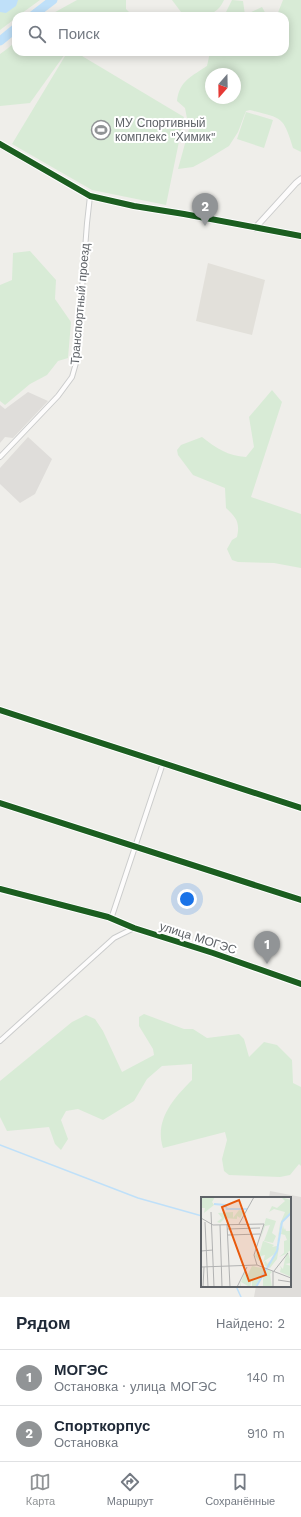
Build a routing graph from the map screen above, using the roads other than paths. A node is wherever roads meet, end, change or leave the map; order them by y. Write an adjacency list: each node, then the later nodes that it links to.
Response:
1 (0, 144): 3 (street)
2 (301, 179): 4 (street)
3 (90, 196): 4 (street); 6 (street, Транспортный проезд)
4 (255, 228): 5 (street)
5 (301, 236)
6 (0, 457)
7 (0, 710): 8 (street)
8 (163, 763): 10 (street); 11 (street)
9 (0, 803): 11 (street)
10 (301, 808)
11 (136, 847): 13 (street); 14 (street)
12 (0, 889): 14 (street)
13 (301, 900)
14 (111, 919): 15 (street)
15 (134, 928): 16 (street, улица МОГЭС); 17 (street)
16 (301, 984)
17 (0, 1041)

